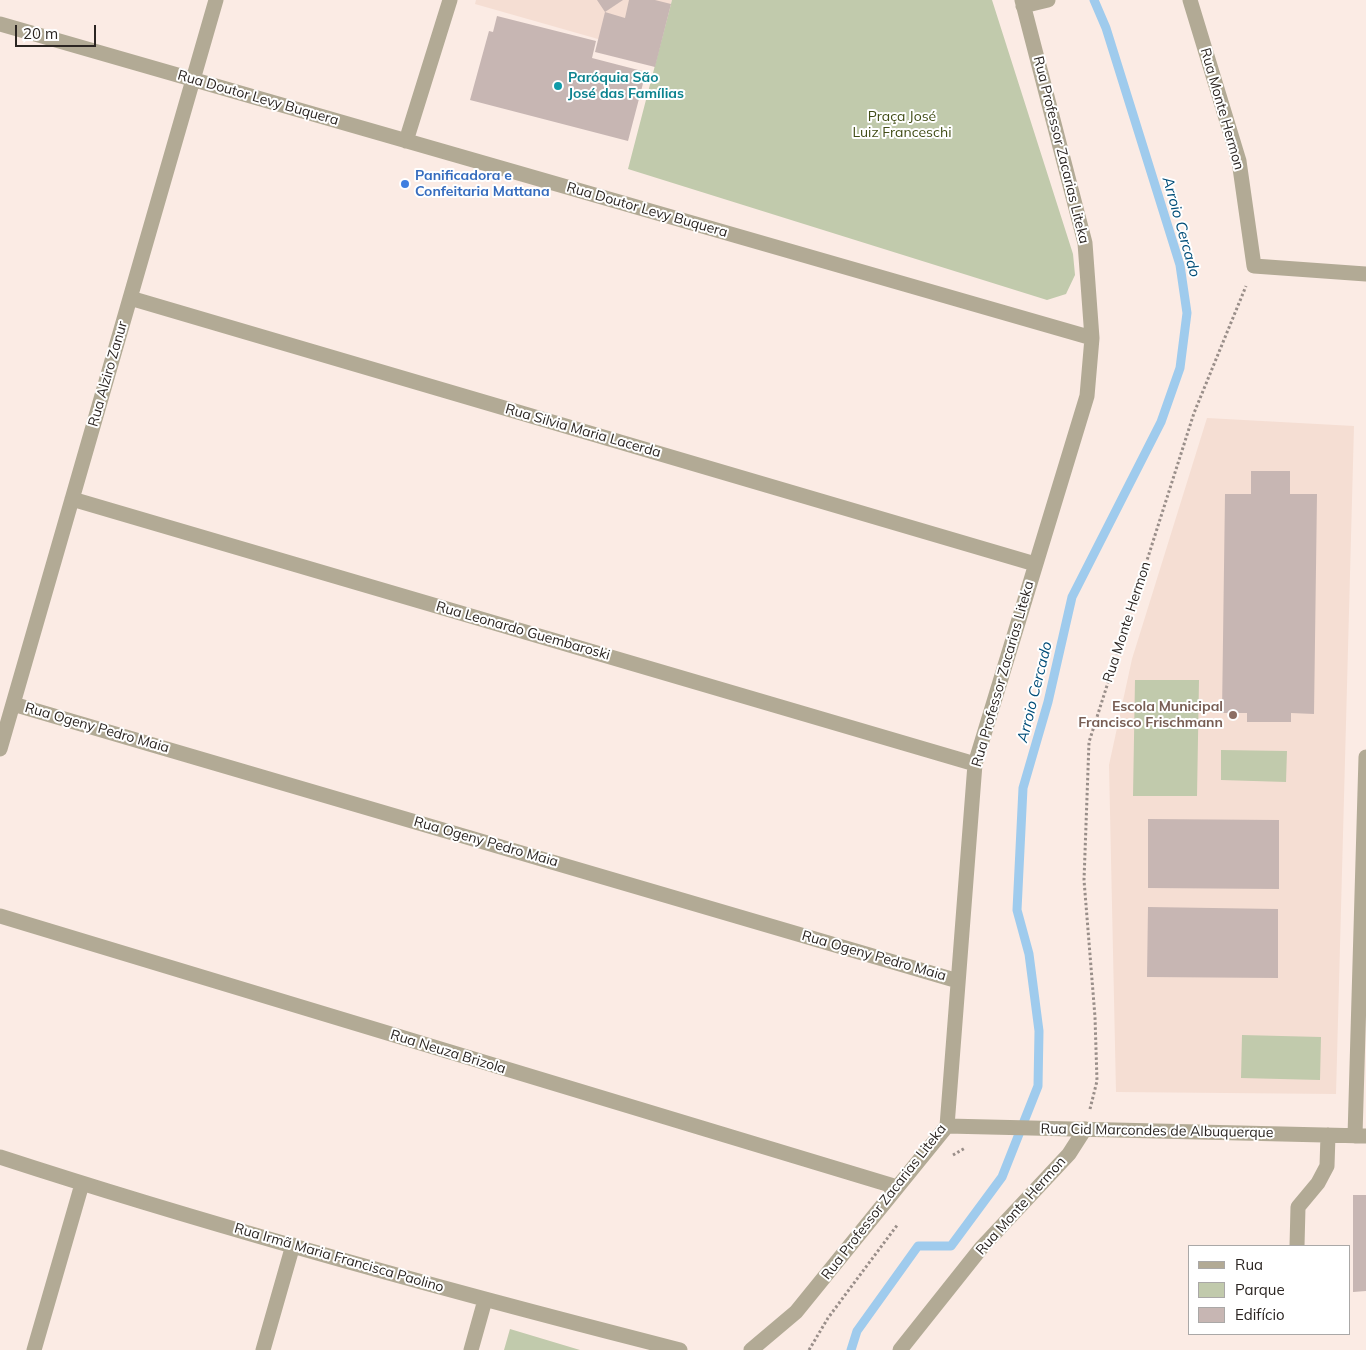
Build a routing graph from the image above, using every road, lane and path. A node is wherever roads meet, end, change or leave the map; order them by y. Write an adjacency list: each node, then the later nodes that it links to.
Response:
1 (216, 0): 7 (street, Rua Alziro Zanur)
2 (450, 0): 8 (street)
3 (1048, 0): 5 (street)
4 (1190, 0): 9 (street, Rua Monte Hermon)
5 (1022, 3): 12 (street, Rua Professor Zacarias Liteka)
6 (0, 24): 7 (street, Rua Doutor Levy Buquera)
7 (193, 80): 8 (street, Rua Doutor Levy Buquera); 11 (street, Rua Alziro Zanur)
8 (406, 141): 12 (street, Rua Doutor Levy Buquera)
9 (1254, 266): 10 (street); 22 (path, Rua Monte Hermon)
10 (1366, 274)
11 (130, 298): 13 (street, Rua Alziro Zanur); 14 (street, Rua Silvia Maria Lacerda)
12 (1092, 338): 14 (street, Rua Professor Zacarias Liteka)
13 (72, 499): 15 (street, Rua Alziro Zanur); 18 (street, Rua Leonardo Guembaroski)
14 (1035, 564): 18 (street, Rua Professor Zacarias Liteka)
15 (13, 704): 16 (street, Rua Alziro Zanur); 20 (street, Rua Ogeny Pedro Maia)
16 (0, 749)
17 (1366, 757): 24 (street)
18 (975, 764): 20 (street, Rua Professor Zacarias Liteka)
19 (0, 916): 29 (street, Rua Neuza Brizola)
20 (958, 981): 21 (street, Rua Professor Zacarias Liteka)
21 (947, 1126): 22 (street, Rua Cid Marcondes de Albuquerque); 29 (street, Rua Professor Zacarias Liteka)
22 (1085, 1129): 23 (street, Rua Cid Marcondes de Albuquerque); 40 (street, Rua Monte Hermon)
23 (1328, 1135): 24 (street, Rua Cid Marcondes de Albuquerque); 32 (street)
24 (1360, 1136)
25 (973, 1144): 27 (path)
26 (0, 1157): 28 (street, Rua Irmã Maria Francisca Paolino)
27 (948, 1161)
28 (82, 1184): 31 (street, Rua Irmã Maria Francisca Paolino); 34 (street)
29 (897, 1187): 38 (street, Rua Professor Zacarias Liteka)
30 (902, 1218): 39 (path)
31 (293, 1245): 33 (street, Rua Irmã Maria Francisca Paolino); 35 (street)
32 (1296, 1245)
33 (485, 1300): 36 (street); 37 (street, Rua Irmã Maria Francisca Paolino)
34 (34, 1350)
35 (263, 1350)
36 (471, 1350)
37 (680, 1350)
38 (751, 1350)
39 (809, 1350)
40 (900, 1350)

